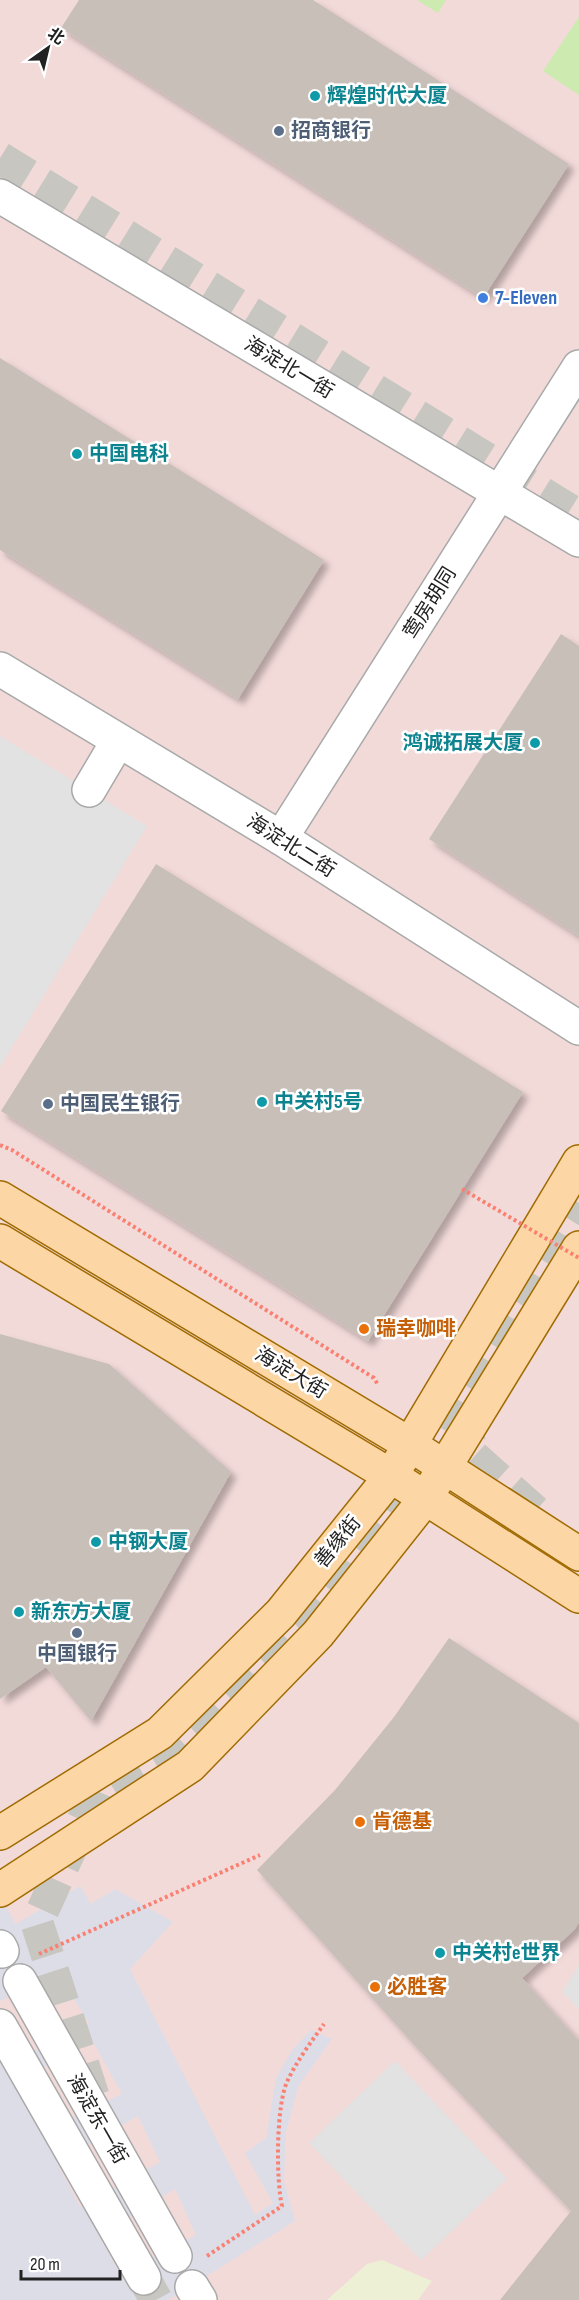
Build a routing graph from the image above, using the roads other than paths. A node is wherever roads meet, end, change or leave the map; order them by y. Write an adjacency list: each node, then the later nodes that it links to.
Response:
1 (0, 196): 3 (street, 海淀北一街)
2 (579, 367): 3 (street, 莺房胡同)
3 (500, 493): 4 (street, 海淀北一街); 8 (street, 莺房胡同)
4 (579, 540)
5 (0, 669): 6 (street, 海淀北二街)
6 (118, 741): 7 (street); 8 (street, 海淀北二街)
7 (89, 790)
8 (281, 838): 9 (street, 海淀北二街)
9 (579, 1028)
10 (579, 1162): 14 (main road, 善缘街)
11 (0, 1198): 14 (main road, 海淀大街)
12 (0, 1241): 16 (main road, 海淀大街)
13 (579, 1248): 15 (main road)
14 (409, 1444): 15 (main road, 海淀大街); 16 (main road, 善缘街)
15 (444, 1469): 17 (main road); 18 (main road, 海淀大街)
16 (391, 1476): 17 (main road, 海淀大街); 20 (main road, 善缘街)
17 (425, 1499): 19 (main road, 海淀大街); 21 (main road)
18 (579, 1554)
19 (579, 1596)
20 (0, 1833)
21 (0, 1890)
22 (13, 1959): 24 (street, 海淀东一街)
23 (0, 2026): 25 (street, 海淀东一街)
24 (191, 2276)
25 (144, 2278)

